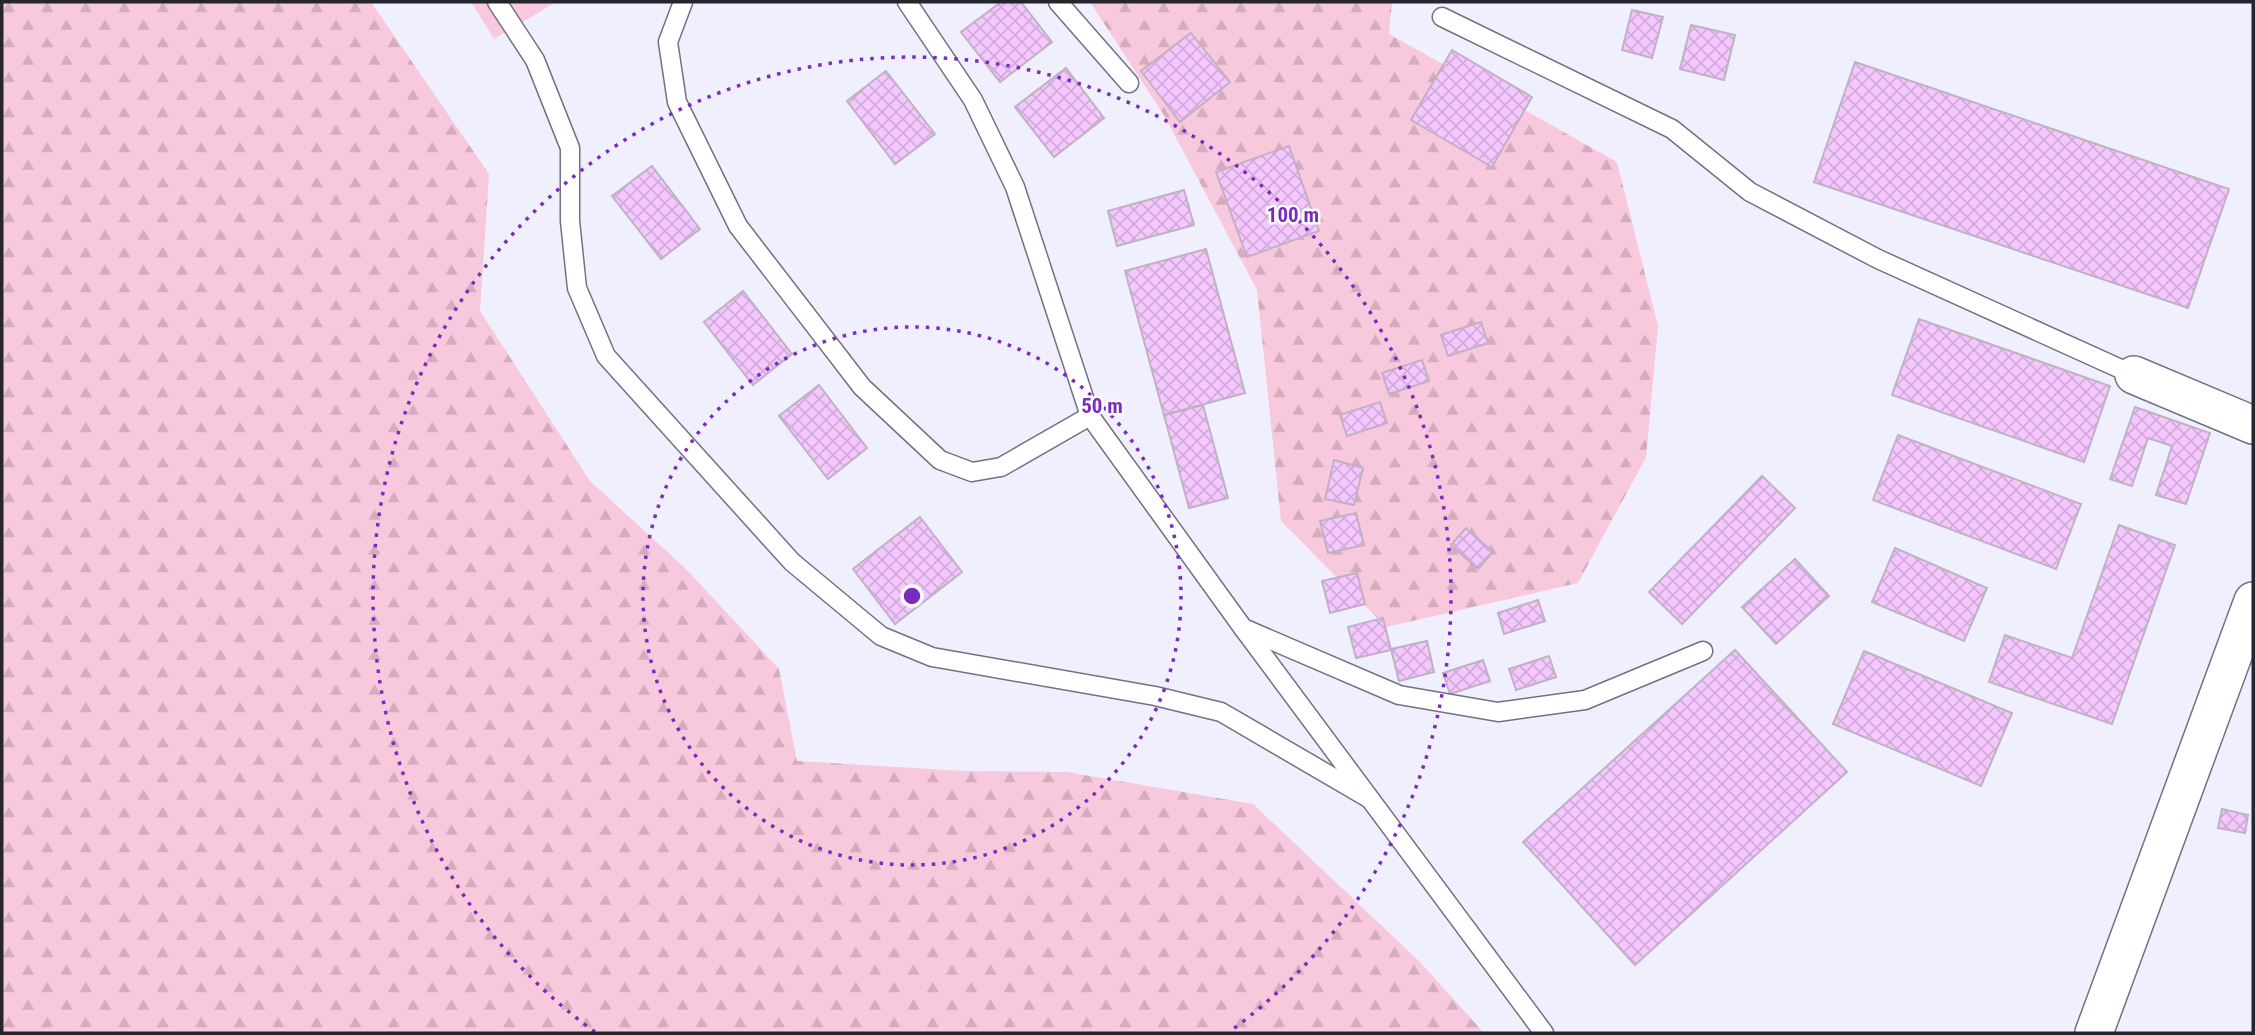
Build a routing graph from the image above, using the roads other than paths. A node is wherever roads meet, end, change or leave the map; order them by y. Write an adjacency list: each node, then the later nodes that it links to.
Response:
1 (497, 2): 13 (lane)
2 (683, 2): 8 (lane)
3 (907, 2): 8 (lane)
4 (1058, 2): 6 (lane)
5 (1441, 17): 7 (lane)
6 (1129, 83)
7 (2134, 375): 9 (street)
8 (1090, 416): 11 (lane)
9 (2253, 425)
10 (2253, 601): 15 (street)
11 (1243, 628): 12 (lane); 13 (lane)
12 (1703, 651)
13 (1370, 799): 14 (lane)
14 (1544, 1033)
15 (2094, 1033)

